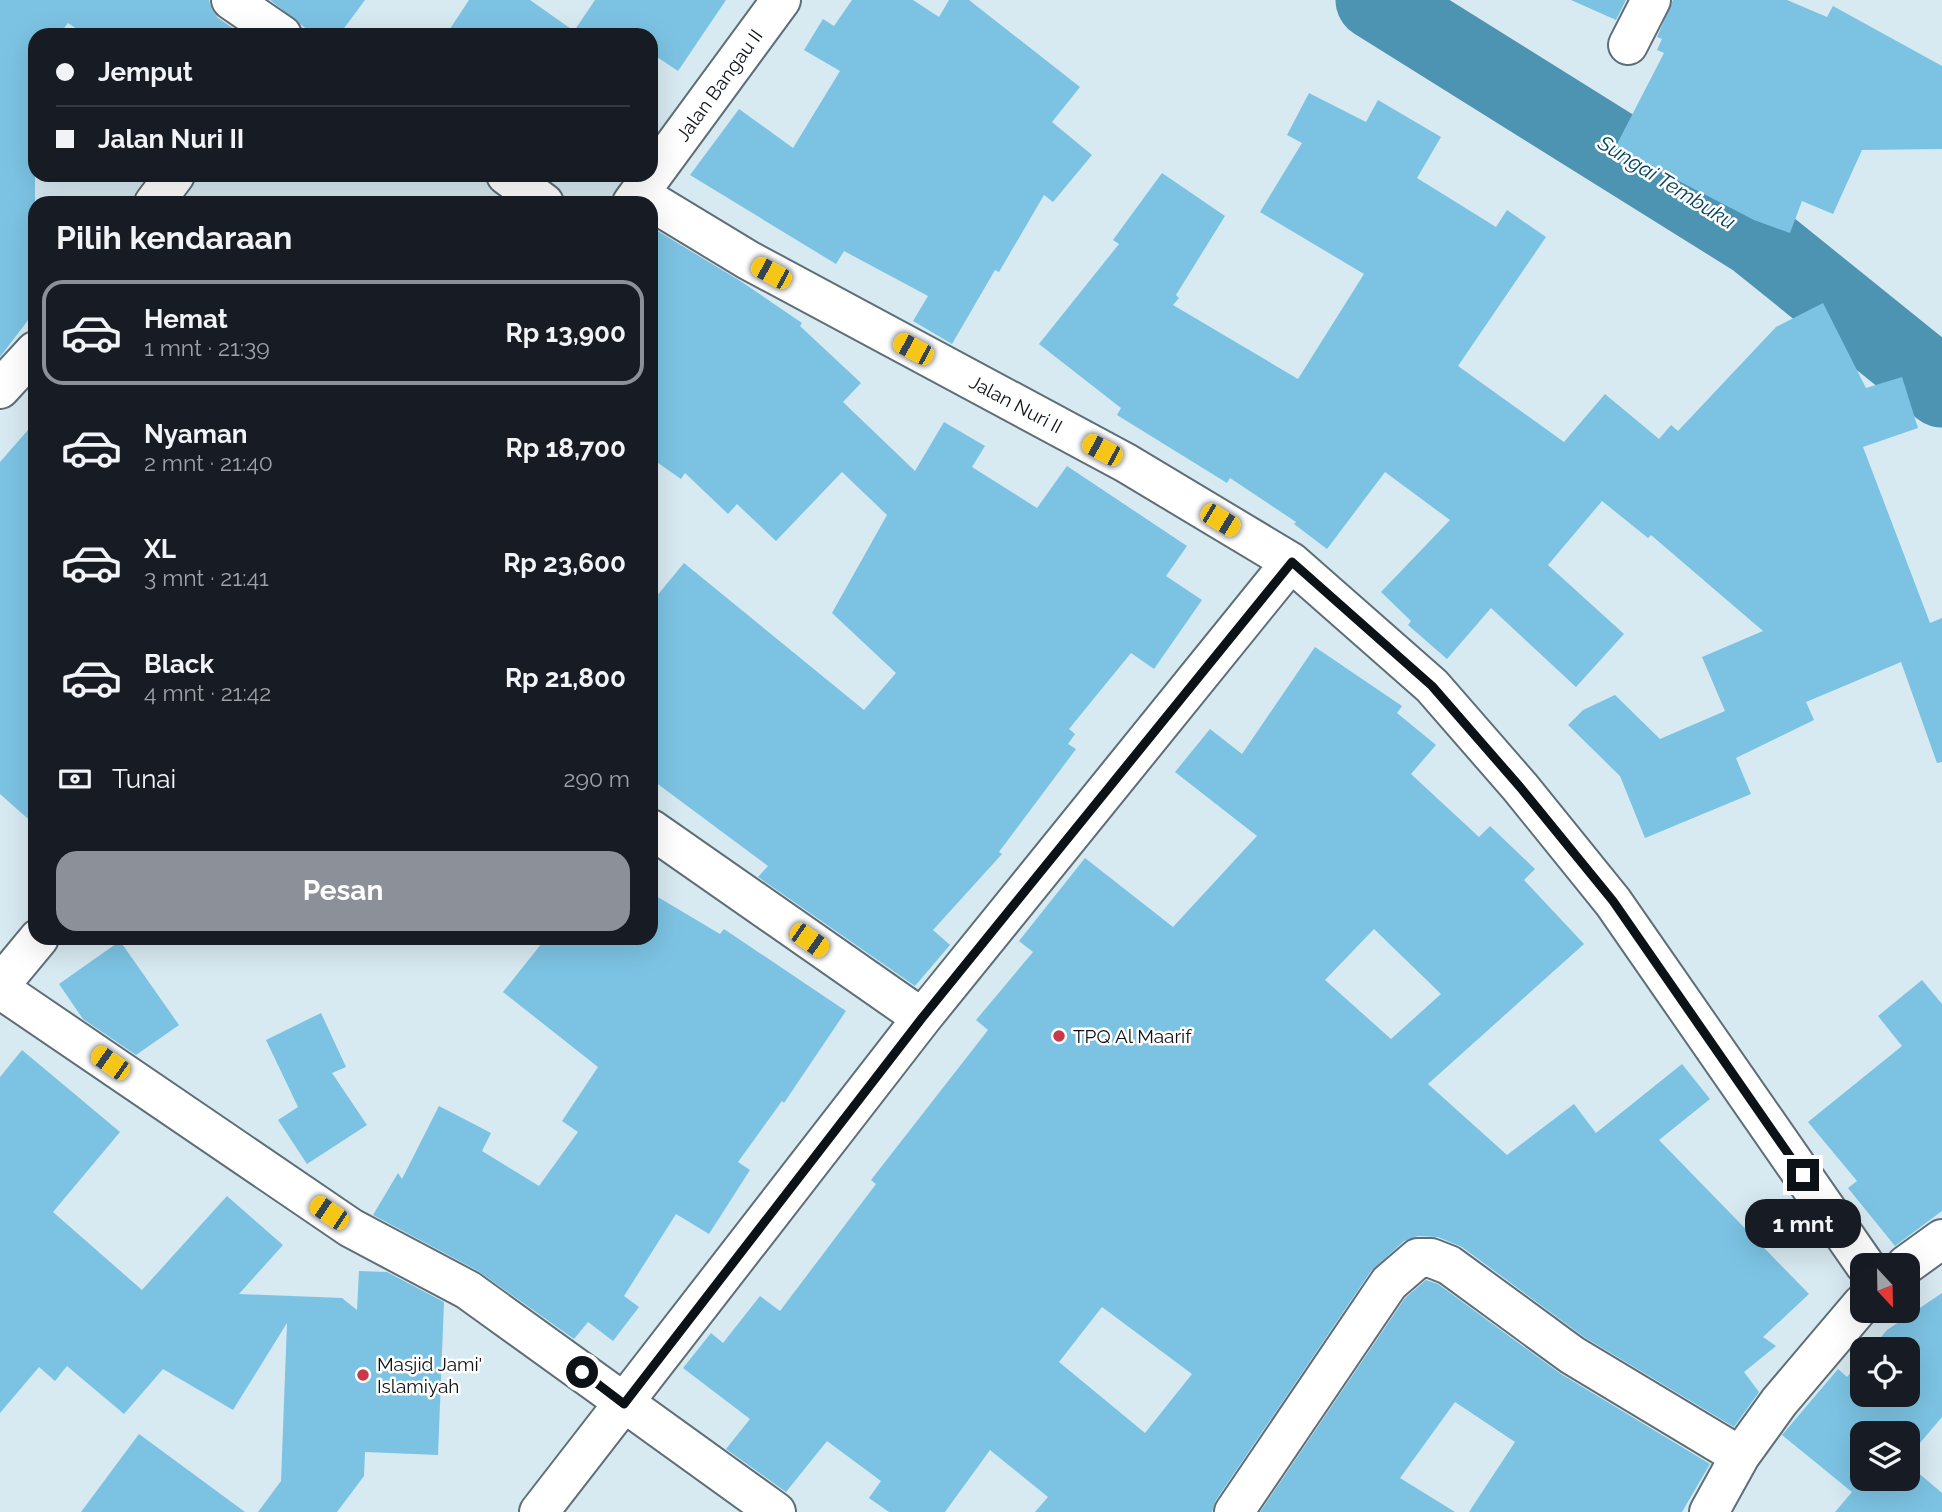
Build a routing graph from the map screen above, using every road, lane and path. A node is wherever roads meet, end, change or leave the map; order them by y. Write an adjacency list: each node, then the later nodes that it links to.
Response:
1 (231, 0): 4 (street)
2 (781, 0): 6 (street, Jalan Bangau II)
3 (1651, 0): 5 (street)
4 (275, 28)
5 (1628, 45)
6 (658, 169)
7 (170, 182): 9 (street)
8 (516, 182): 10 (street)
9 (158, 196)
10 (534, 196)
11 (658, 211): 14 (street, Jalan Nuri II)
12 (28, 359): 13 (street)
13 (0, 389)
14 (1292, 562): 18 (street); 20 (street, Jalan Nuri II)
15 (658, 834): 18 (street)
16 (33, 945): 17 (street)
17 (0, 987): 23 (street)
18 (922, 1018): 23 (street)
19 (1942, 1239): 21 (street)
20 (1857, 1253)
21 (1920, 1255)
22 (1850, 1318): 24 (street)
23 (624, 1404): 25 (street); 26 (street)
24 (1740, 1456): 27 (street); 28 (street)
25 (539, 1512)
26 (776, 1512)
27 (1234, 1512)
28 (1709, 1512)

